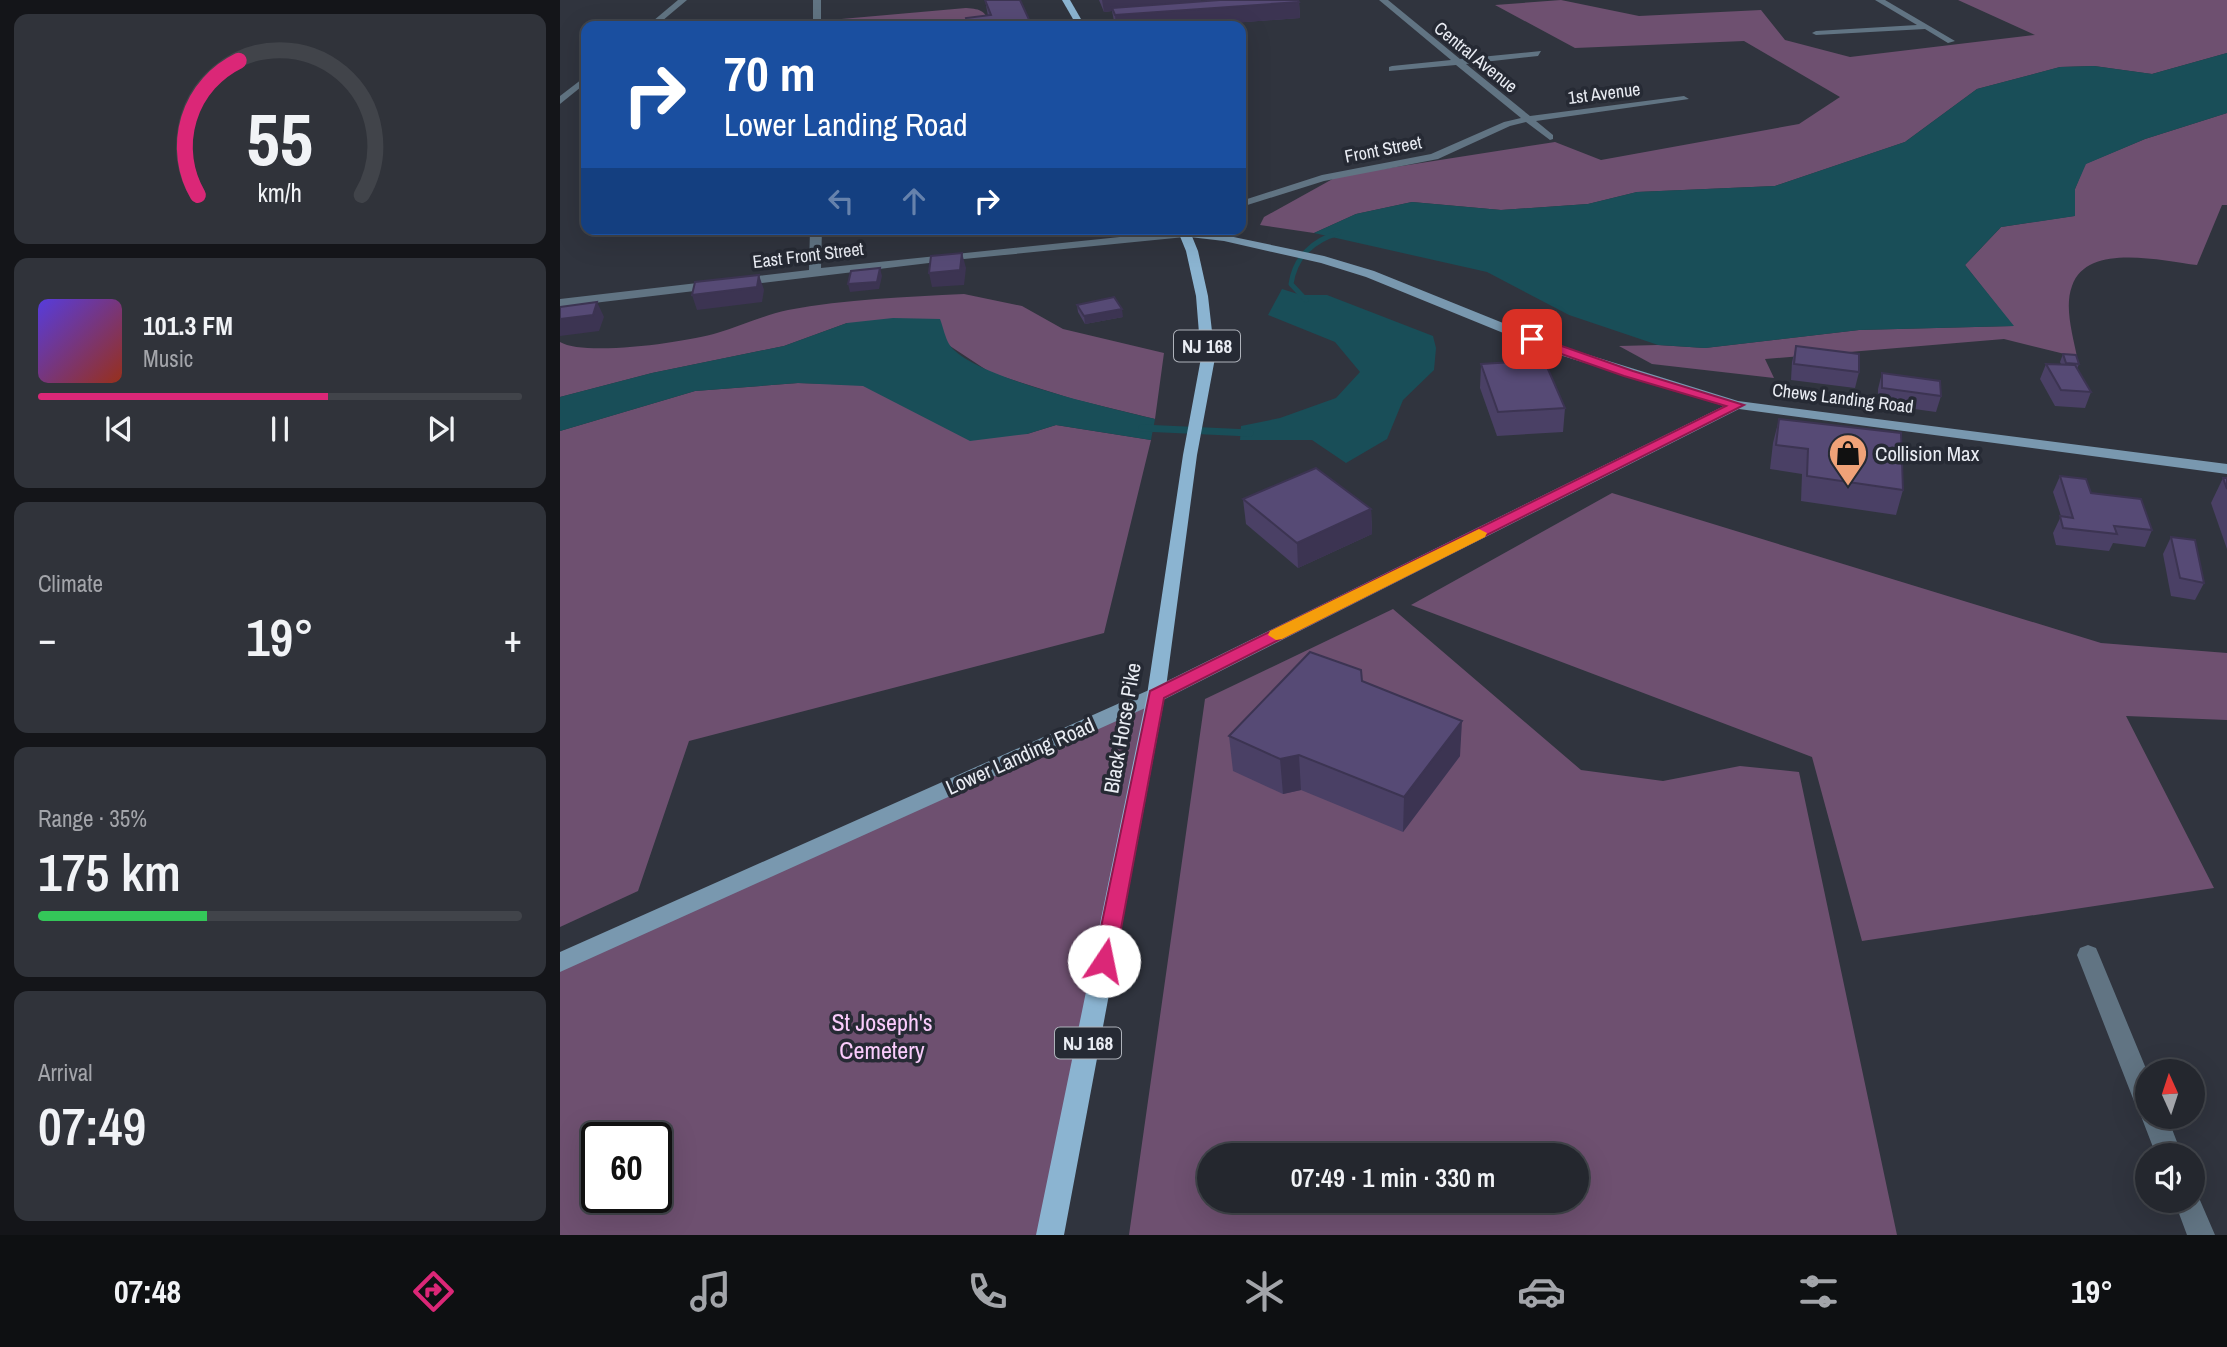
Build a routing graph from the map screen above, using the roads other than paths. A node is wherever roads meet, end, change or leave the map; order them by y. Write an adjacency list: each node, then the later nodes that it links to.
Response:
1 (683, 0): 6 (street)
2 (817, 0): 7 (street)
3 (1066, 0): 8 (main road)
4 (1383, 0): 13 (street, Central Avenue)
5 (1879, 0): 9 (street)
6 (657, 21)
7 (817, 21)
8 (1078, 21)
9 (1924, 27): 10 (street); 11 (street)
10 (1816, 33)
11 (1951, 41)
12 (1538, 52): 13 (street)
13 (1457, 62): 14 (street); 18 (street, Central Avenue)
14 (1392, 69)
15 (581, 83): 17 (street)
16 (1684, 99): 18 (street, 1st Avenue)
17 (560, 101)
18 (1528, 119): 19 (street, Central Avenue); 20 (street, Front Street)
19 (1550, 137)
20 (1246, 202)
21 (816, 235): 25 (street)
22 (1151, 235): 25 (street, East Front Street)
23 (1188, 235): 29 (main road, Black Horse Pike / NJ 168)
24 (1208, 235): 27 (main road, Chews Landing Road)
25 (815, 272): 26 (street, East Front Street)
26 (560, 303)
27 (1737, 405): 28 (main road, Chews Landing Road); 29 (main road, Lower Landing Road)
28 (2227, 470)
29 (1156, 695): 31 (main road, Lower Landing Road); 34 (main road, Black Horse Pike / NJ 168)
30 (2088, 955): 32 (street)
31 (560, 962)
32 (2135, 1071)
33 (2193, 1213): 35 (street)
34 (1050, 1235)
35 (2201, 1235)

